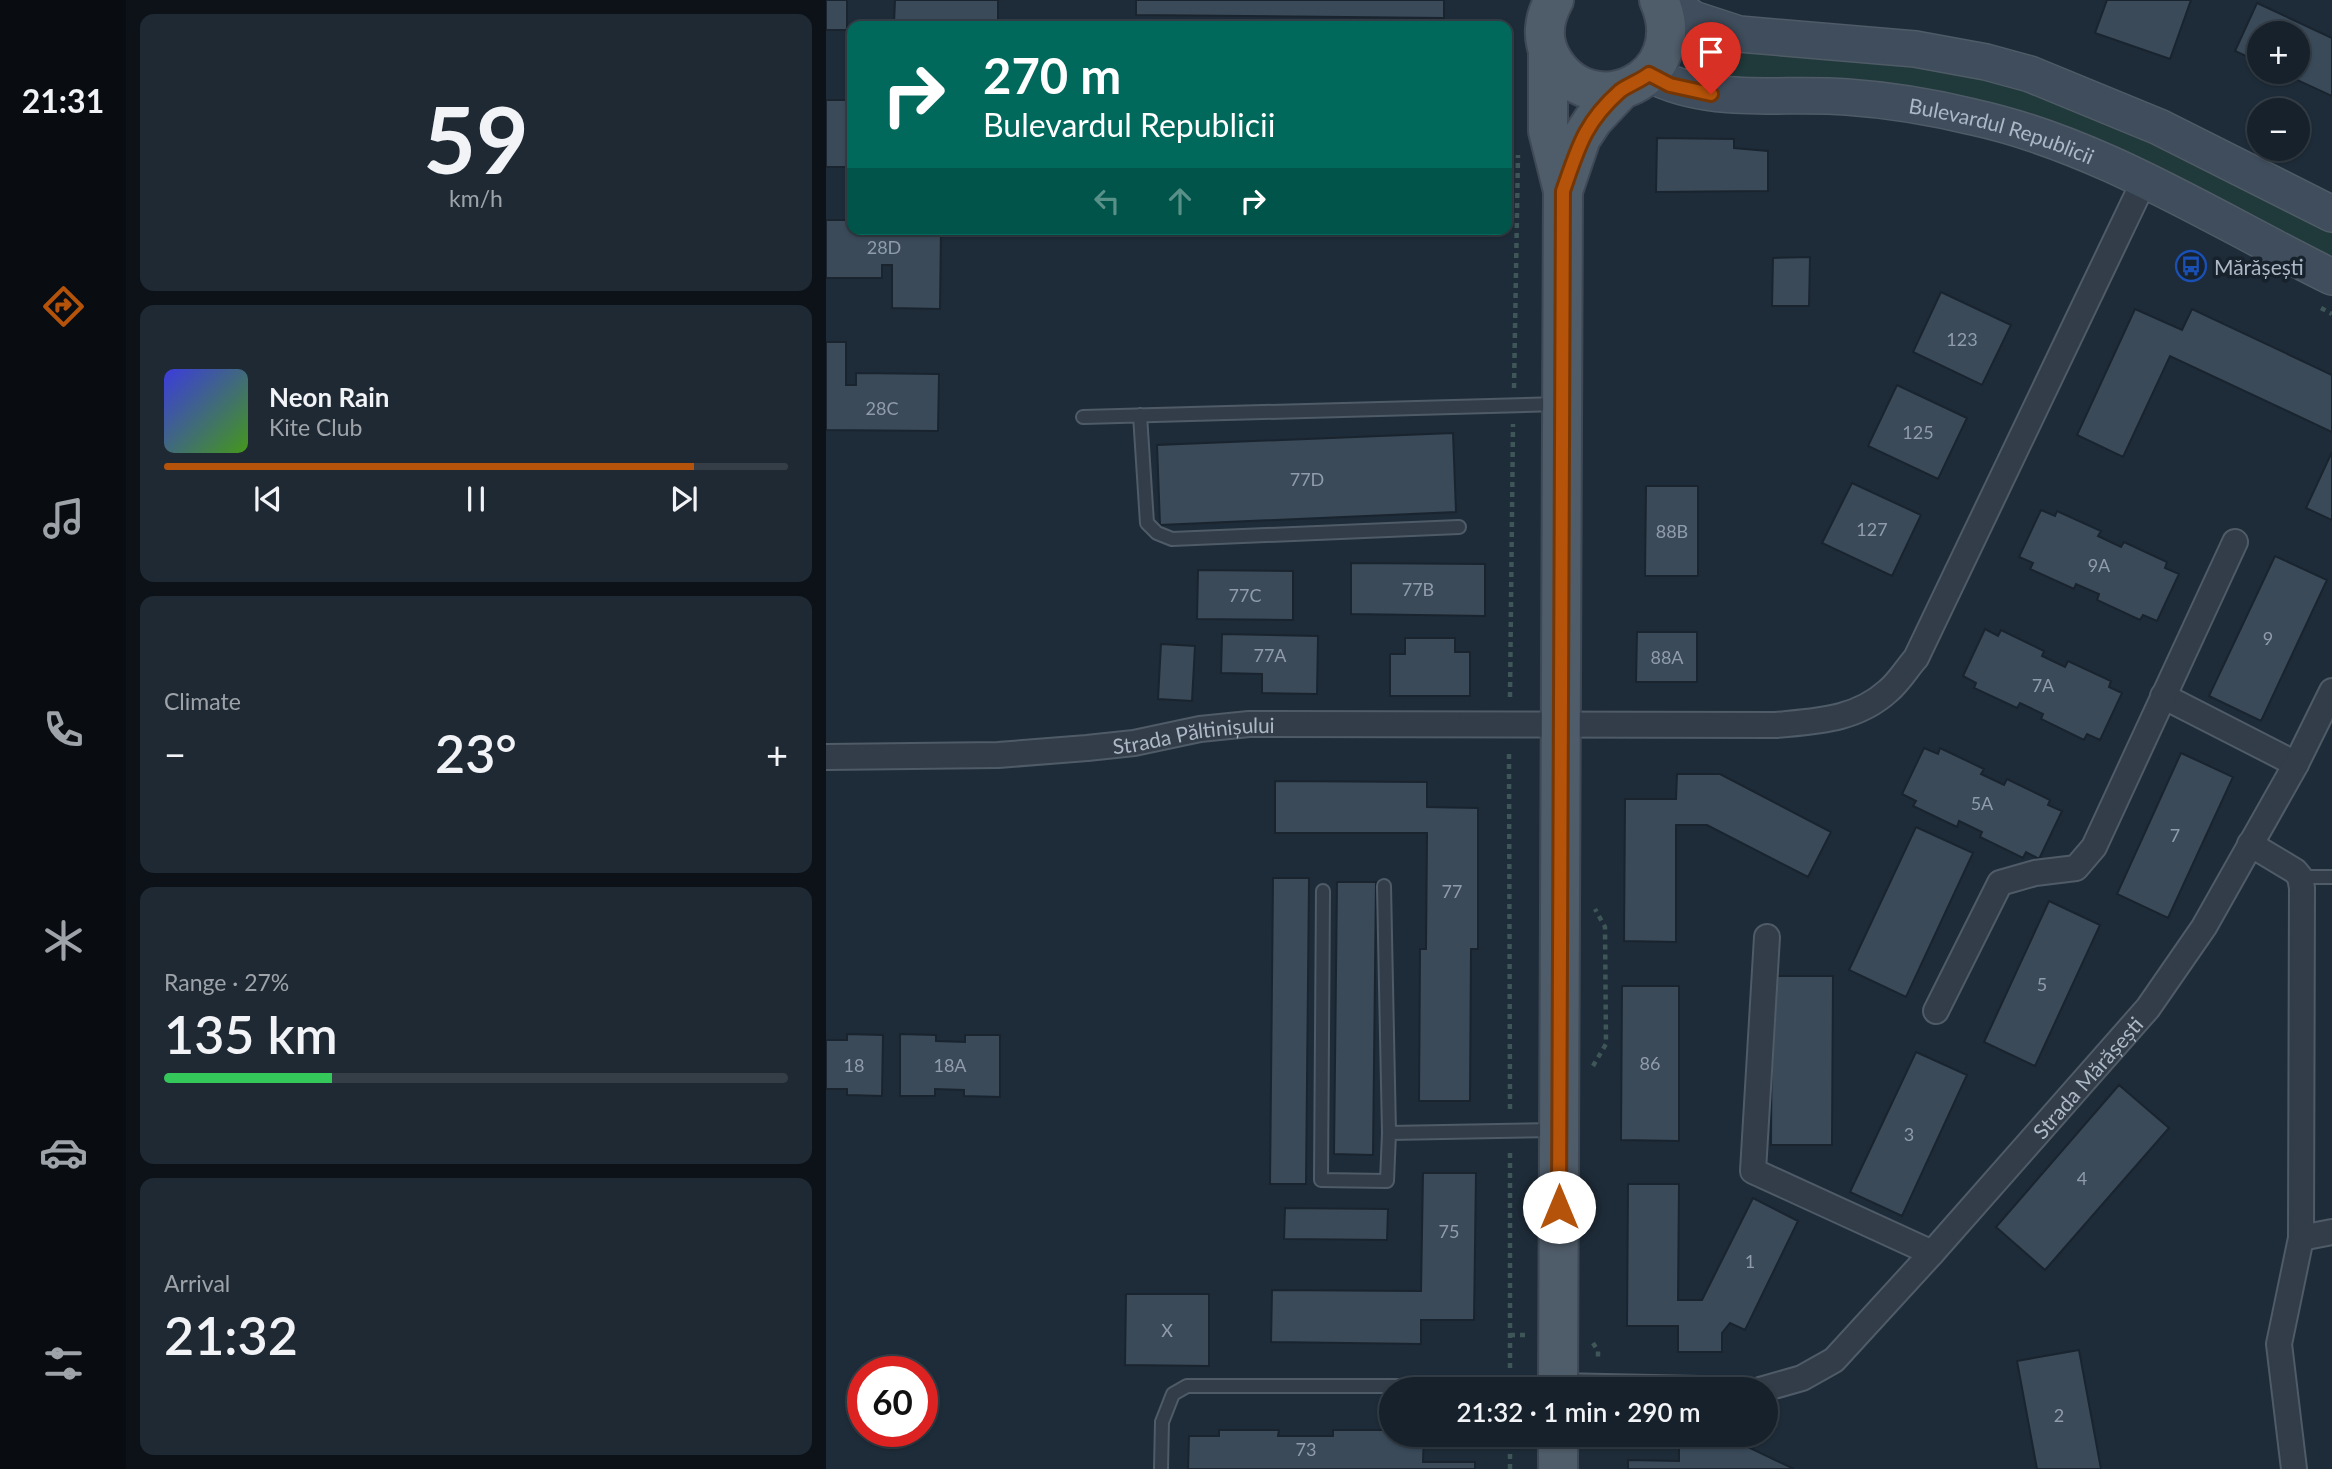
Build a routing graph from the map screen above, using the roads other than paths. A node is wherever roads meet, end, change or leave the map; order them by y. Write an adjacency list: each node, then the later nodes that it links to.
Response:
1 (1659, 0): 5 (main road)
2 (1667, 0): 8 (street)
3 (1550, 3): 4 (main road)
4 (1548, 51): 5 (main road); 7 (main road)
5 (1636, 82): 6 (street, Bulevardul Republicii); 7 (main road)
6 (2144, 181): 9 (street, Bulevardul Republicii); 17 (street, Strada Păltinișului)
7 (1563, 191): 10 (main road)
8 (2332, 214)
9 (2326, 292)
10 (1562, 404): 11 (lane); 17 (main road)
11 (1140, 415): 12 (lane); 13 (lane)
12 (1083, 416)
13 (1459, 527)
14 (2235, 542): 16 (street)
15 (2332, 691): 19 (street, Strada Mărășești)
16 (2163, 696): 19 (street); 26 (street)
17 (1561, 725): 18 (street, Strada Păltinișului); 27 (main road)
18 (826, 757)
19 (2296, 764): 20 (street, Strada Mărășești)
20 (2250, 844): 21 (street); 31 (street, Strada Mărășești)
21 (2300, 877): 22 (lane); 30 (street)
22 (2332, 877)
23 (1384, 886): 28 (lane)
24 (1323, 891): 28 (lane)
25 (1767, 937): 31 (street)
26 (1936, 1011)
27 (1559, 1129): 28 (lane); 32 (main road)
28 (1389, 1133)
29 (2332, 1232): 30 (street)
30 (2301, 1238): 38 (street)
31 (1932, 1253): 33 (street, Strada Mărășești)
32 (1558, 1377)
33 (1778, 1384)
34 (1379, 1387): 36 (lane)
35 (1558, 1447): 37 (main road)
36 (1161, 1469)
37 (1558, 1469)
38 (2294, 1469)

